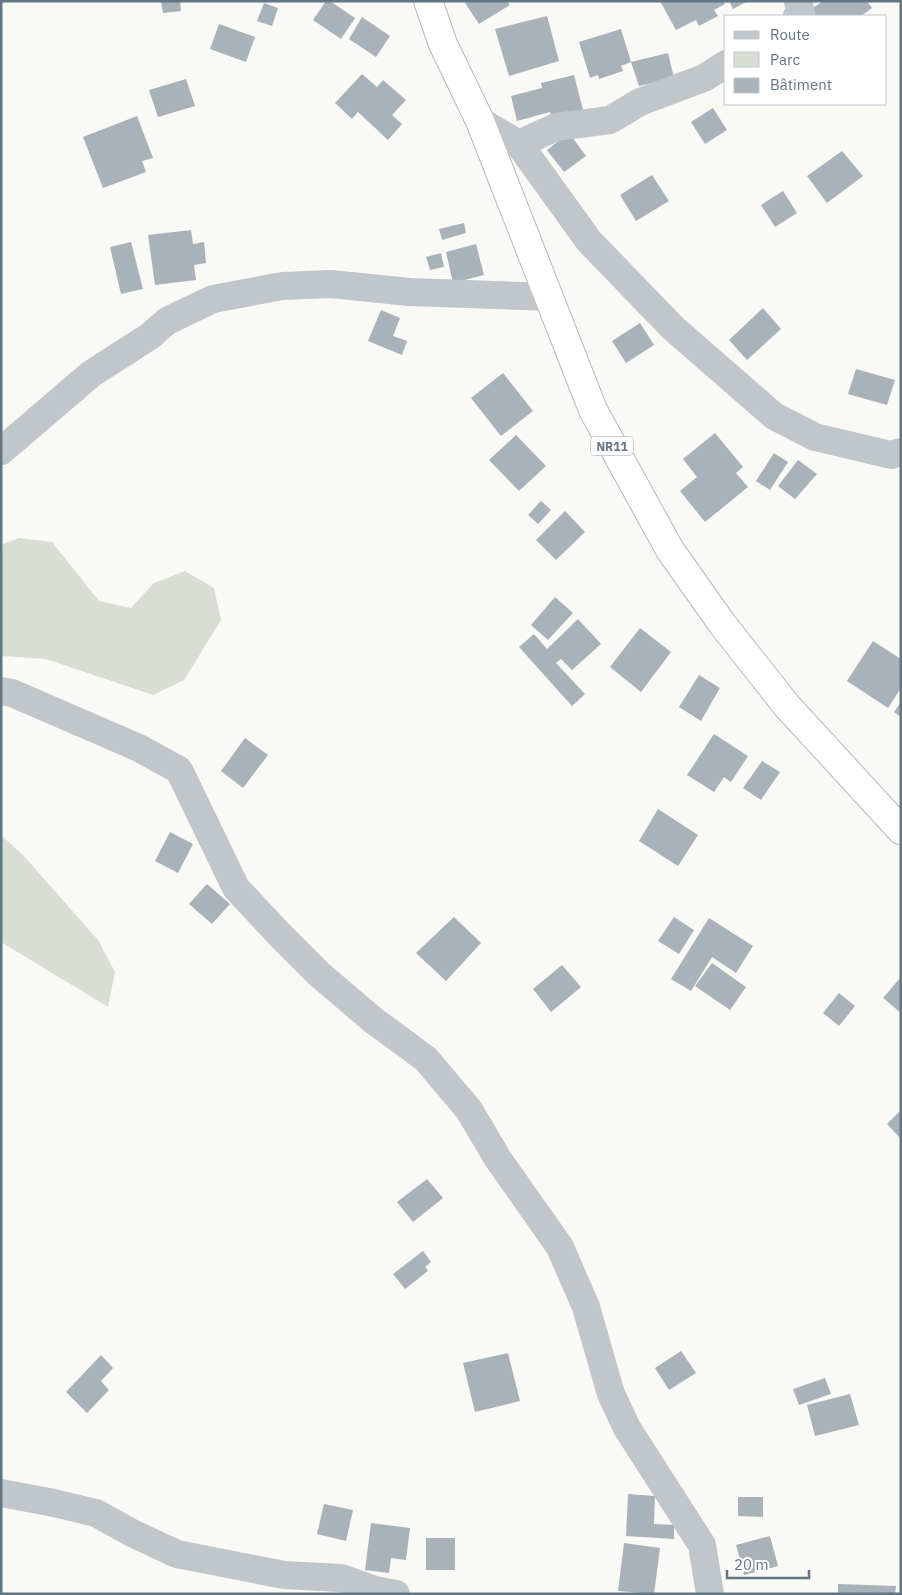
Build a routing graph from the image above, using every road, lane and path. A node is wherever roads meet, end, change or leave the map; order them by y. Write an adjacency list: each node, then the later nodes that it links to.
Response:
1 (428, 1): 5 (highway, NR11)
2 (798, 1): 3 (street)
3 (799, 15)
4 (724, 65): 6 (street)
5 (480, 121): 6 (street); 7 (highway, NR11)
6 (519, 144): 9 (street)
7 (550, 297): 8 (street); 11 (highway, NR11)
8 (1, 451)
9 (898, 457)
10 (1, 691): 14 (street)
11 (901, 830)
12 (1, 1493): 13 (street)
13 (396, 1594)
14 (710, 1594)

